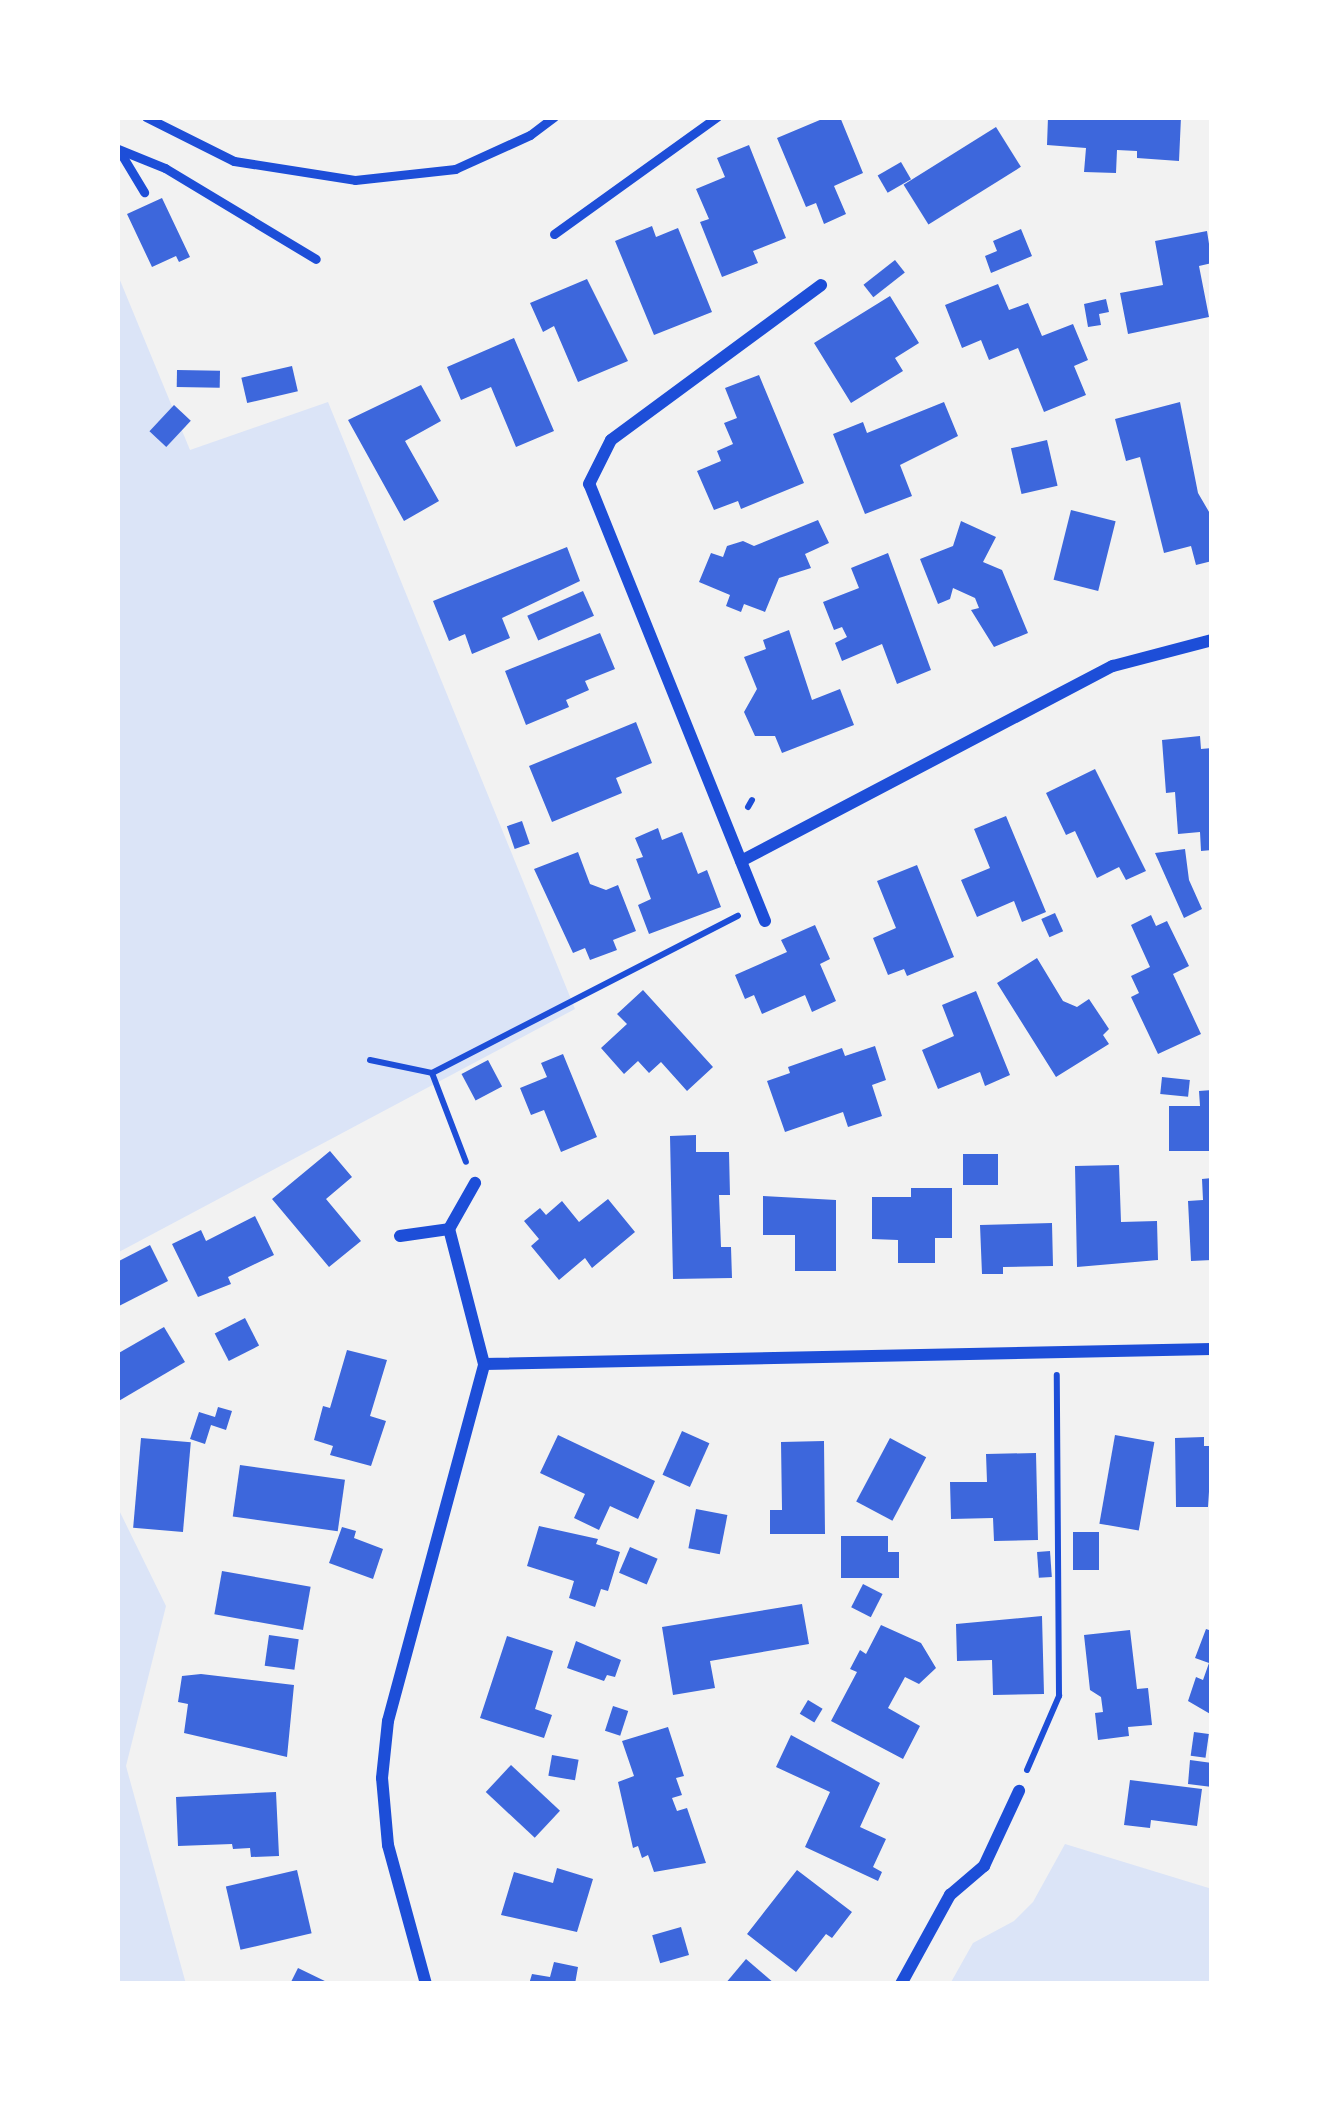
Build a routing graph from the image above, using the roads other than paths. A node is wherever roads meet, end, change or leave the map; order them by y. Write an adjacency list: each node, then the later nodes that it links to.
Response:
1 (146, 117): 2 (lane)
2 (554, 117)
3 (716, 117): 6 (lane)
4 (117, 148): 5 (lane); 7 (lane)
5 (143, 192)
6 (554, 234)
7 (316, 260)
8 (821, 285): 10 (street)
9 (1212, 640): 10 (street)
10 (741, 861): 11 (street)
11 (765, 921)
12 (472, 1177): 13 (street)
13 (449, 1229): 14 (street); 16 (street)
14 (400, 1236)
15 (1212, 1349): 16 (street)
16 (484, 1364): 18 (street)
17 (1019, 1791): 19 (street)
18 (427, 1984)
19 (901, 1984)

